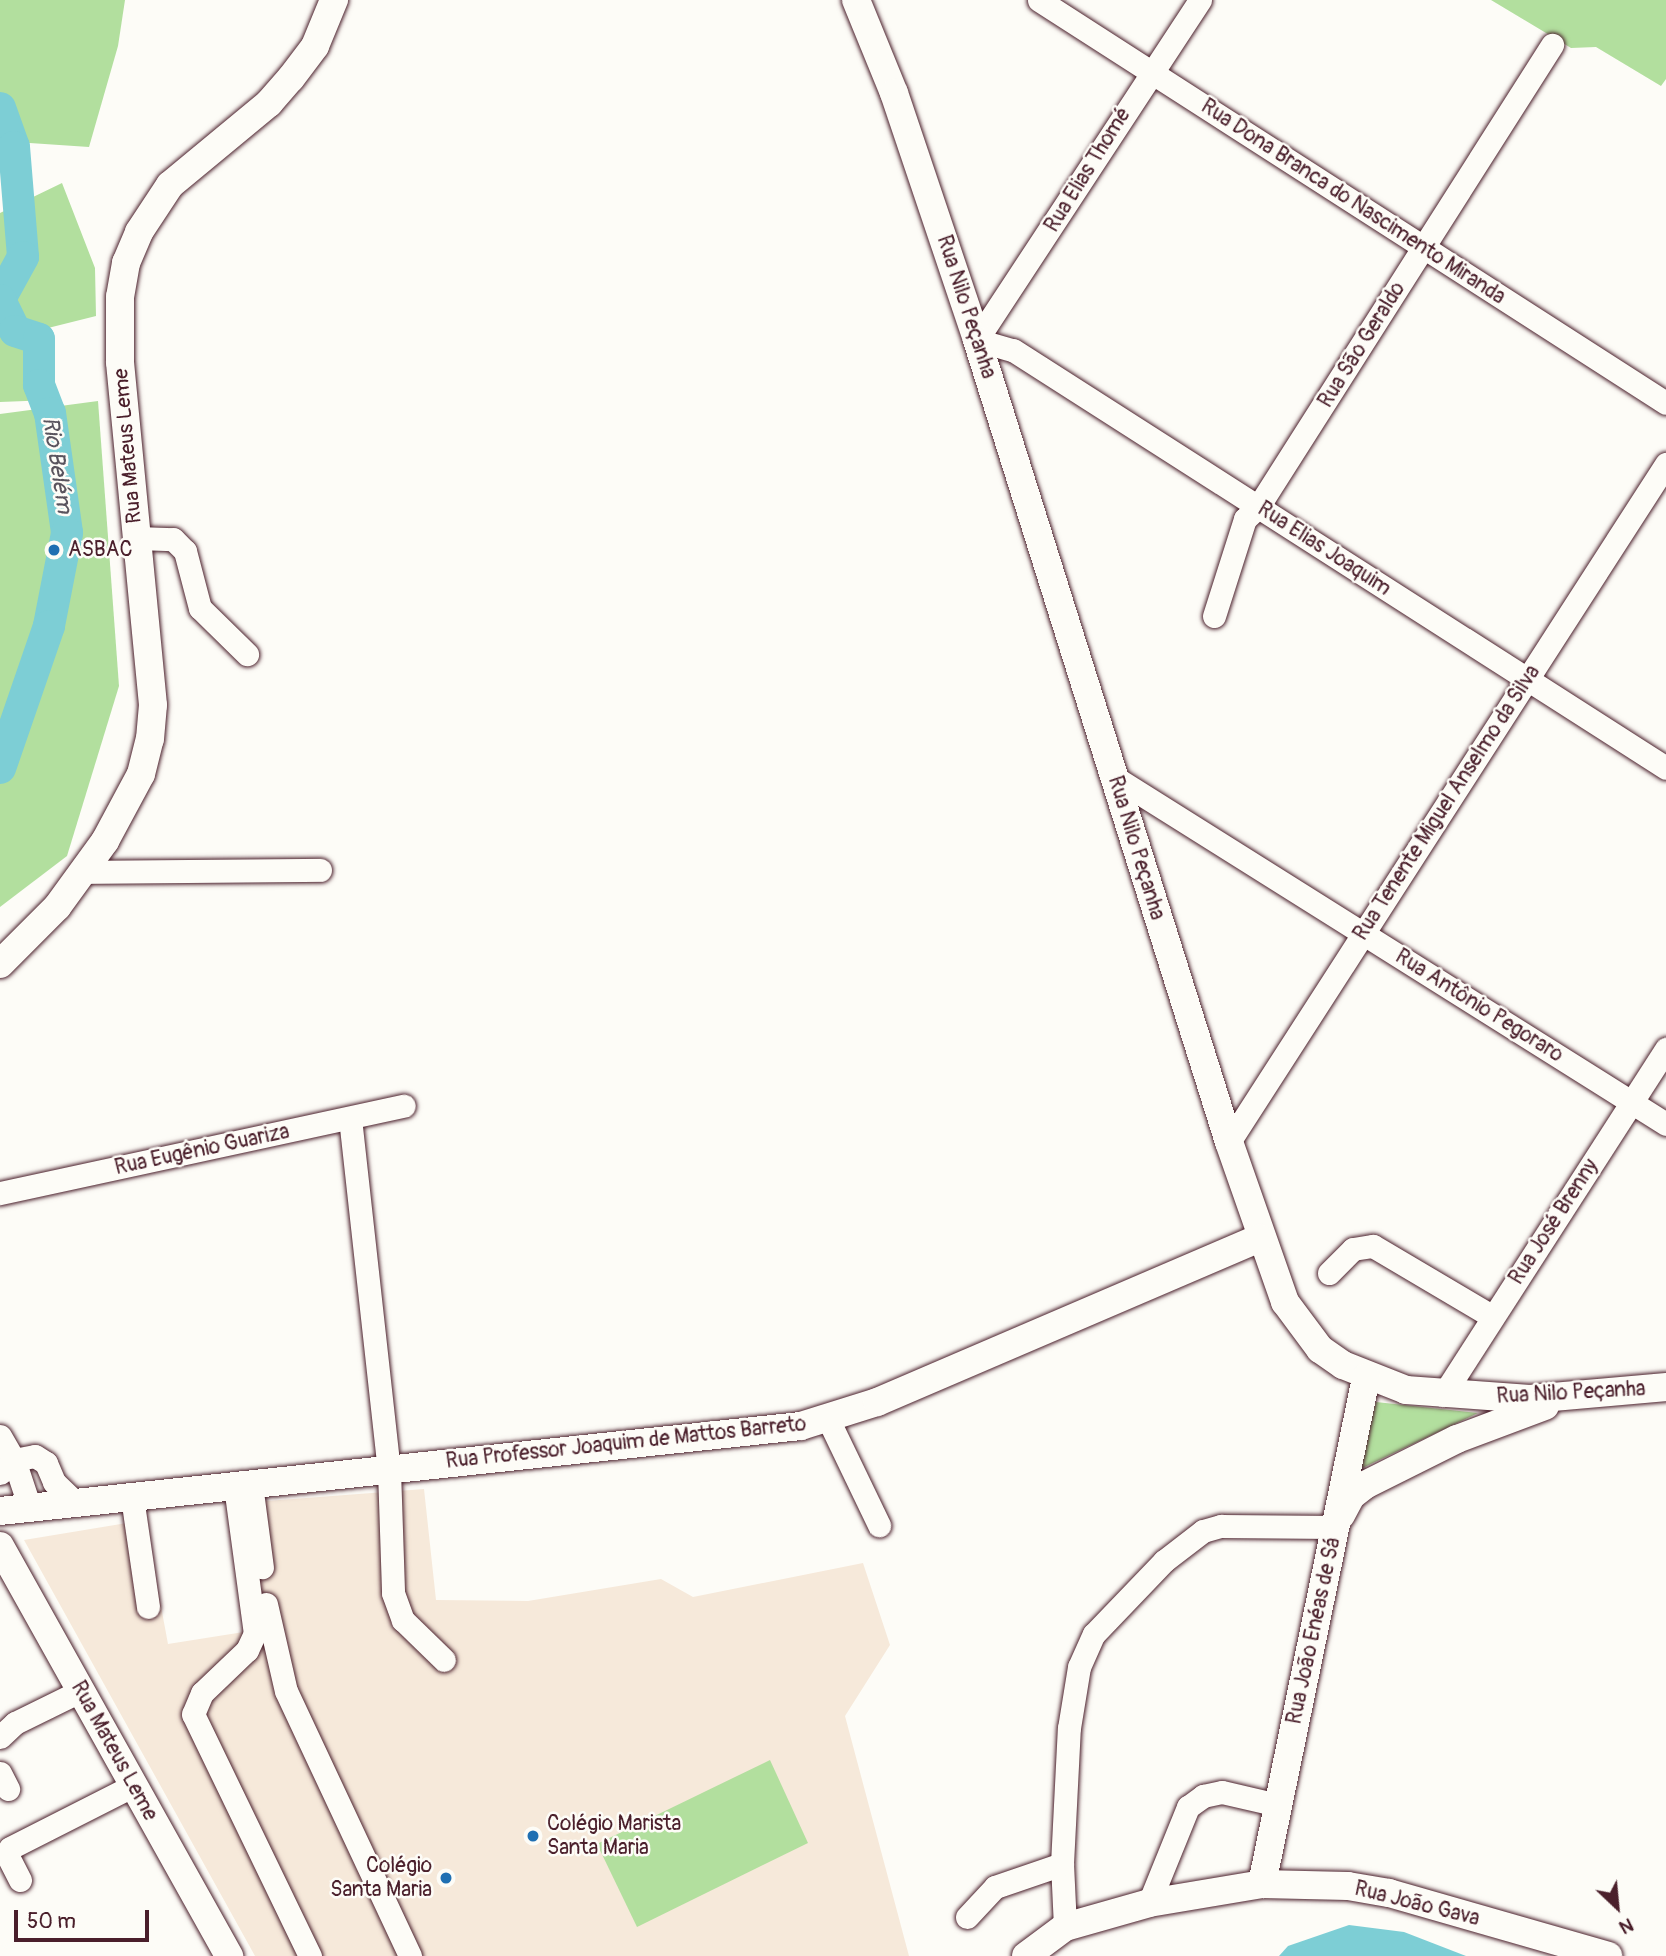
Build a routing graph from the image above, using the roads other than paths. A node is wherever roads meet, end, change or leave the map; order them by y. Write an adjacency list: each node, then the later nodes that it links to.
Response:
1 (334, 0): 12 (main road, Rua Mateus Leme)
2 (856, 0): 8 (main road, Rua Nilo Peçanha)
3 (1039, 0): 6 (street, Rua Dona Branca do Nascimento Miranda)
4 (1199, 0): 6 (street, Rua Elias Thomé)
5 (1552, 45): 7 (street, Rua São Geraldo)
6 (1150, 71): 7 (street, Rua Dona Branca do Nascimento Miranda); 8 (street, Rua Elias Thomé)
7 (1423, 247): 9 (street, Rua Dona Branca do Nascimento Miranda); 11 (street, Rua São Geraldo)
8 (977, 340): 11 (street, Rua Elias Joaquim); 17 (main road, Rua Nilo Peçanha)
9 (1666, 403)
10 (1666, 464): 15 (street, Rua Tenente Miguel Anselmo da Silva)
11 (1258, 507): 13 (street, Rua São Geraldo); 15 (street, Rua Elias Joaquim)
12 (137, 538): 14 (street); 19 (main road, Rua Mateus Leme)
13 (1214, 616)
14 (247, 654)
15 (1527, 680): 16 (street, Rua Elias Joaquim); 20 (street, Rua Tenente Miguel Anselmo da Silva)
16 (1666, 768)
17 (1114, 777): 20 (street, Rua Antônio Pegoraro); 27 (main road, Rua Nilo Peçanha)
18 (320, 870): 19 (street)
19 (84, 872): 21 (main road, Rua Mateus Leme)
20 (1363, 934): 23 (street, Rua Antônio Pegoraro); 27 (street, Rua Tenente Miguel Anselmo da Silva)
21 (0, 964)
22 (1666, 1049): 23 (street, Rua José Brenny)
23 (1632, 1102): 26 (street, Rua Antônio Pegoraro); 31 (street, Rua José Brenny)
24 (404, 1107): 25 (street, Rua Eugênio Guariza)
25 (350, 1118): 28 (street, Rua Eugênio Guariza); 39 (street)
26 (1666, 1124)
27 (1229, 1142): 29 (main road, Rua Nilo Peçanha)
28 (0, 1193)
29 (1259, 1238): 32 (main road, Rua Nilo Peçanha); 36 (main road, Rua Professor Joaquim de Mattos Barreto)
30 (1329, 1273): 31 (street)
31 (1493, 1317): 34 (street, Rua José Brenny)
32 (1366, 1378): 34 (main road, Rua Nilo Peçanha); 46 (main road, Rua João Enéas de Sá)
33 (1666, 1387): 35 (main road, Rua Nilo Peçanha)
34 (1443, 1395): 35 (main road, Rua Nilo Peçanha)
35 (1571, 1397): 46 (main road)
36 (828, 1419): 39 (main road, Rua Professor Joaquim de Mattos Barreto); 45 (street)
37 (0, 1436): 38 (street)
38 (7, 1466): 42 (street); 43 (street)
39 (389, 1470): 40 (main road, Rua Professor Joaquim de Mattos Barreto); 49 (street)
40 (243, 1485): 41 (main road, Rua Professor Joaquim de Mattos Barreto); 61 (street); 62 (street)
41 (132, 1497): 42 (main road, Rua Professor Joaquim de Mattos Barreto); 48 (street)
42 (76, 1503): 43 (main road, Rua Professor Joaquim de Mattos Barreto)
43 (30, 1508): 44 (main road, Rua Professor Joaquim de Mattos Barreto)
44 (0, 1511)
45 (879, 1525)
46 (1335, 1527): 53 (main road, Rua João Enéas de Sá); 54 (street)
47 (0, 1546): 50 (main road, Rua Mateus Leme)
48 (148, 1607)
49 (444, 1660)
50 (80, 1691): 51 (street); 52 (main road, Rua Mateus Leme)
51 (0, 1737)
52 (132, 1786): 55 (street); 60 (main road, Rua Mateus Leme)
53 (1278, 1805): 56 (main road, Rua João Enéas de Sá); 57 (street)
54 (1062, 1864): 58 (street); 59 (street)
55 (20, 1880)
56 (1262, 1884): 57 (main road, Rua João Gava); 64 (main road, Rua João Gava)
57 (1149, 1903): 59 (main road, Rua João Gava)
58 (967, 1917)
59 (1065, 1927): 63 (main road, Rua João Gava)
60 (229, 1956)
61 (310, 1956)
62 (410, 1956)
63 (1026, 1956)
64 (1608, 1956)

